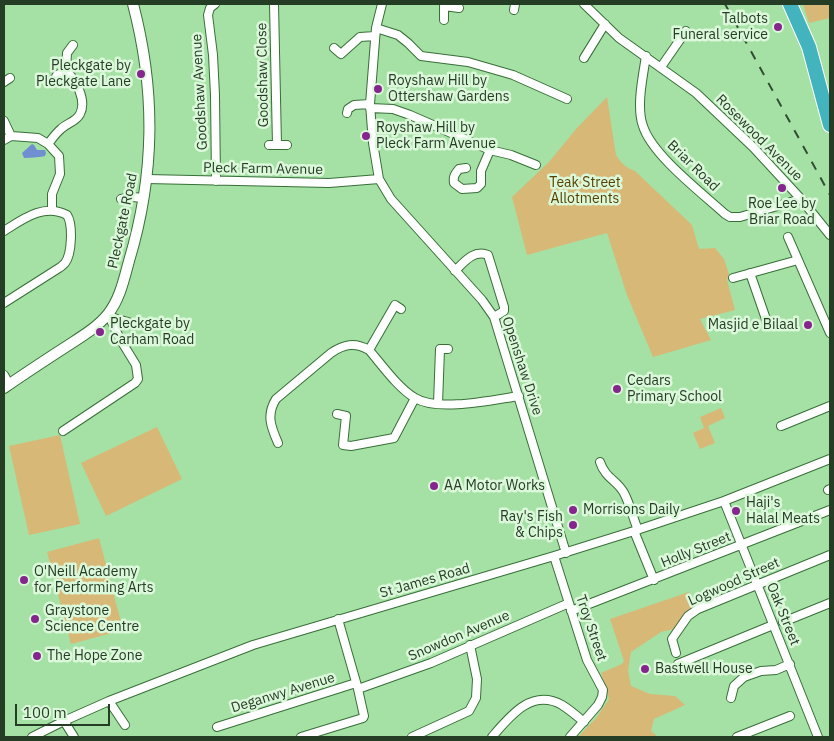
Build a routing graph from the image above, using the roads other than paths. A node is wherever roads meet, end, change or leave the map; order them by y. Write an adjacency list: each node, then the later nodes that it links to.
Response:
1 (133, 4): 31 (main road, Pleckgate Road)
2 (214, 4): 33 (street, Goodshaw Avenue)
3 (274, 4): 27 (street, Goodshaw Close)
4 (584, 4): 10 (street, Rosewood Avenue)
5 (790, 4): 24 (highway)
6 (379, 5): 12 (street, Openshaw Drive)
7 (444, 5): 8 (street); 9 (street)
8 (459, 8)
9 (444, 20)
10 (605, 24): 15 (street, Rosewood Avenue); 16 (street)
11 (686, 31): 17 (street)
12 (376, 32): 14 (street); 20 (street); 21 (street, Openshaw Drive)
13 (73, 45): 18 (street)
14 (334, 48)
15 (646, 56): 17 (street, Rosewood Avenue); 36 (street, Briar Road)
16 (584, 58)
17 (661, 67): 36 (street, Rosewood Avenue)
18 (66, 71): 19 (street); 26 (street)
19 (53, 82)
20 (568, 99)
21 (370, 106): 22 (street); 28 (street); 32 (street, Openshaw Drive)
22 (347, 113)
23 (4, 121): 25 (street)
24 (830, 125)
25 (7, 138): 26 (street)
26 (48, 144): 37 (street)
27 (287, 145)
28 (490, 150): 29 (street); 30 (street)
29 (536, 165)
30 (466, 168)
31 (147, 179): 33 (street, Pleck Farm Avenue); 34 (main road, Pleckgate Road)
32 (379, 179): 33 (street, Pleck Farm Avenue); 42 (street, Openshaw Drive)
33 (216, 181)
34 (144, 198): 35 (street); 47 (main road, Pleckgate Road)
35 (121, 199)
36 (800, 199): 39 (street, Rosewood Avenue)
37 (52, 209): 38 (street); 45 (street)
38 (4, 231)
39 (830, 236)
40 (788, 237): 41 (street)
41 (798, 260): 43 (street); 51 (street)
42 (455, 271): 48 (street, Openshaw Drive); 48 (street)
43 (750, 273): 44 (street); 49 (street)
44 (733, 278)
45 (4, 303)
46 (401, 309): 53 (street)
47 (108, 314): 50 (street); 54 (main road, Pleckgate Road); 61 (street)
48 (494, 317): 55 (street, Openshaw Drive)
49 (767, 322)
50 (138, 325)
51 (830, 333)
52 (448, 349): 57 (street)
53 (369, 350): 56 (street); 62 (street)
54 (6, 382)
55 (519, 396): 57 (street); 69 (street, Openshaw Drive)
56 (415, 398): 57 (street); 59 (street)
57 (438, 404)
58 (830, 406): 60 (street)
59 (337, 414)
60 (781, 426)
61 (63, 431)
62 (278, 443)
63 (830, 458): 65 (street, St James Road)
64 (600, 462): 67 (street)
65 (724, 501): 67 (street, St James Road); 68 (street, Oak Street)
66 (830, 510): 68 (street, Holly Street)
67 (636, 530): 69 (street, St James Road); 72 (street)
68 (742, 545): 72 (street, Holly Street); 73 (street, Oak Street)
69 (566, 553): 71 (street, St James Road)
70 (830, 555): 73 (street, Logwood Street)
71 (554, 556): 75 (street, Troy Street); 76 (street, St James Road)
72 (654, 580): 75 (street, Holly Street)
73 (758, 583): 78 (street, Oak Street); 80 (street, Logwood Street)
74 (830, 603): 77 (street)
75 (570, 607): 79 (street, Snowdon Avenue); 88 (street, Troy Street)
76 (338, 619): 83 (street); 85 (street, St James Road)
77 (783, 622)
78 (773, 625): 81 (street); 82 (street, Oak Street)
79 (470, 645): 83 (street, Snowdon Avenue); 94 (street)
80 (676, 653)
81 (678, 664)
82 (790, 664): 84 (street); 98 (street, Oak Street)
83 (357, 686): 90 (street, Deganwy Avenue); 93 (street)
84 (731, 698)
85 (109, 701): 87 (street, St James Road); 89 (street)
86 (790, 716): 97 (street)
87 (64, 721): 91 (street, St James Road); 92 (street)
88 (584, 722): 95 (street); 96 (street)
89 (125, 725)
90 (217, 726)
91 (32, 737)
92 (74, 737)
93 (301, 737)
94 (412, 737)
95 (492, 737)
96 (570, 737)
97 (737, 737)
98 (818, 737)

